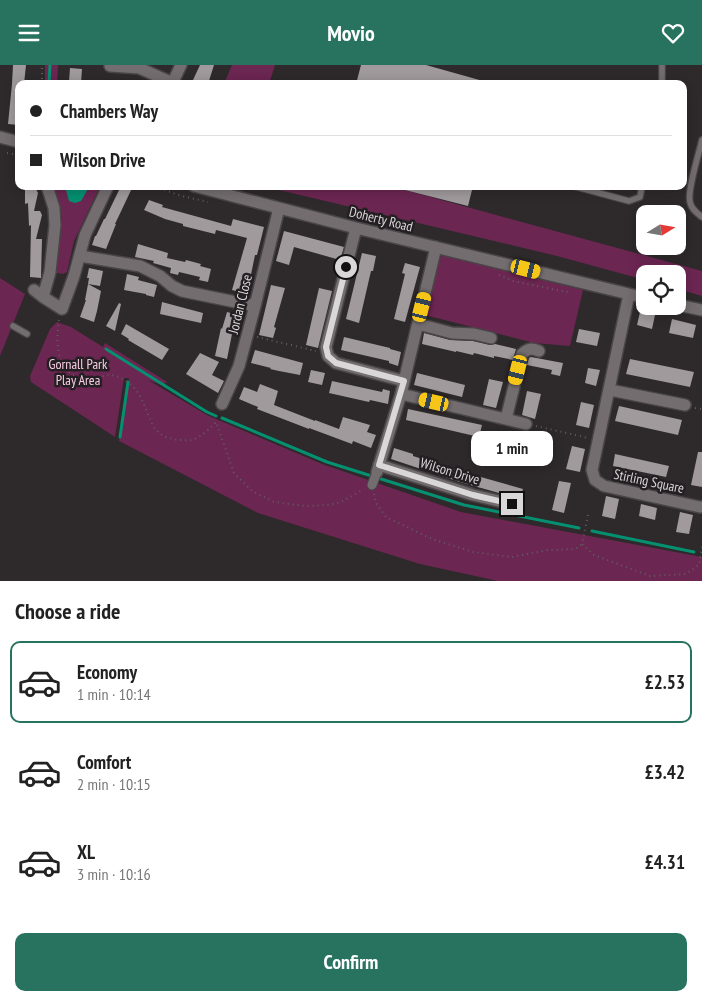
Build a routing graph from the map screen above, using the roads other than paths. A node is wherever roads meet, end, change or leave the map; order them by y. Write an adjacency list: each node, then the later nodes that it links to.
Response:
1 (180, 65): 5 (street)
2 (662, 65): 6 (lane)
3 (110, 66): 4 (street)
4 (165, 80)
5 (173, 80)
6 (662, 80)
7 (0, 137): 9 (street)
8 (702, 140): 16 (lane)
9 (15, 141)
10 (48, 190): 19 (street)
11 (106, 190): 19 (street)
12 (208, 190): 15 (street, Doherty Road)
13 (588, 190): 14 (lane)
14 (641, 190)
15 (279, 208): 17 (street, Doherty Road); 22 (street, Jordan Close)
16 (702, 217)
17 (356, 228): 18 (street, Doherty Road); 30 (street)
18 (436, 247): 20 (street, Doherty Road); 25 (street)
19 (80, 256): 22 (street)
20 (630, 294): 21 (street); 31 (street, Stirling Square)
21 (636, 296)
22 (255, 306): 33 (street, Jordan Close)
23 (686, 307): 24 (street)
24 (702, 311)
25 (418, 324): 28 (street); 30 (street)
26 (13, 326): 27 (lane)
27 (27, 334)
28 (491, 338)
29 (539, 351): 35 (street)
30 (404, 381): 32 (street)
31 (610, 389): 34 (street); 38 (street, Stirling Square)
32 (401, 394): 35 (street); 37 (street, Wilson Drive)
33 (222, 404)
34 (685, 405)
35 (506, 419): 36 (street)
36 (529, 424)
37 (512, 504)
38 (702, 507)

